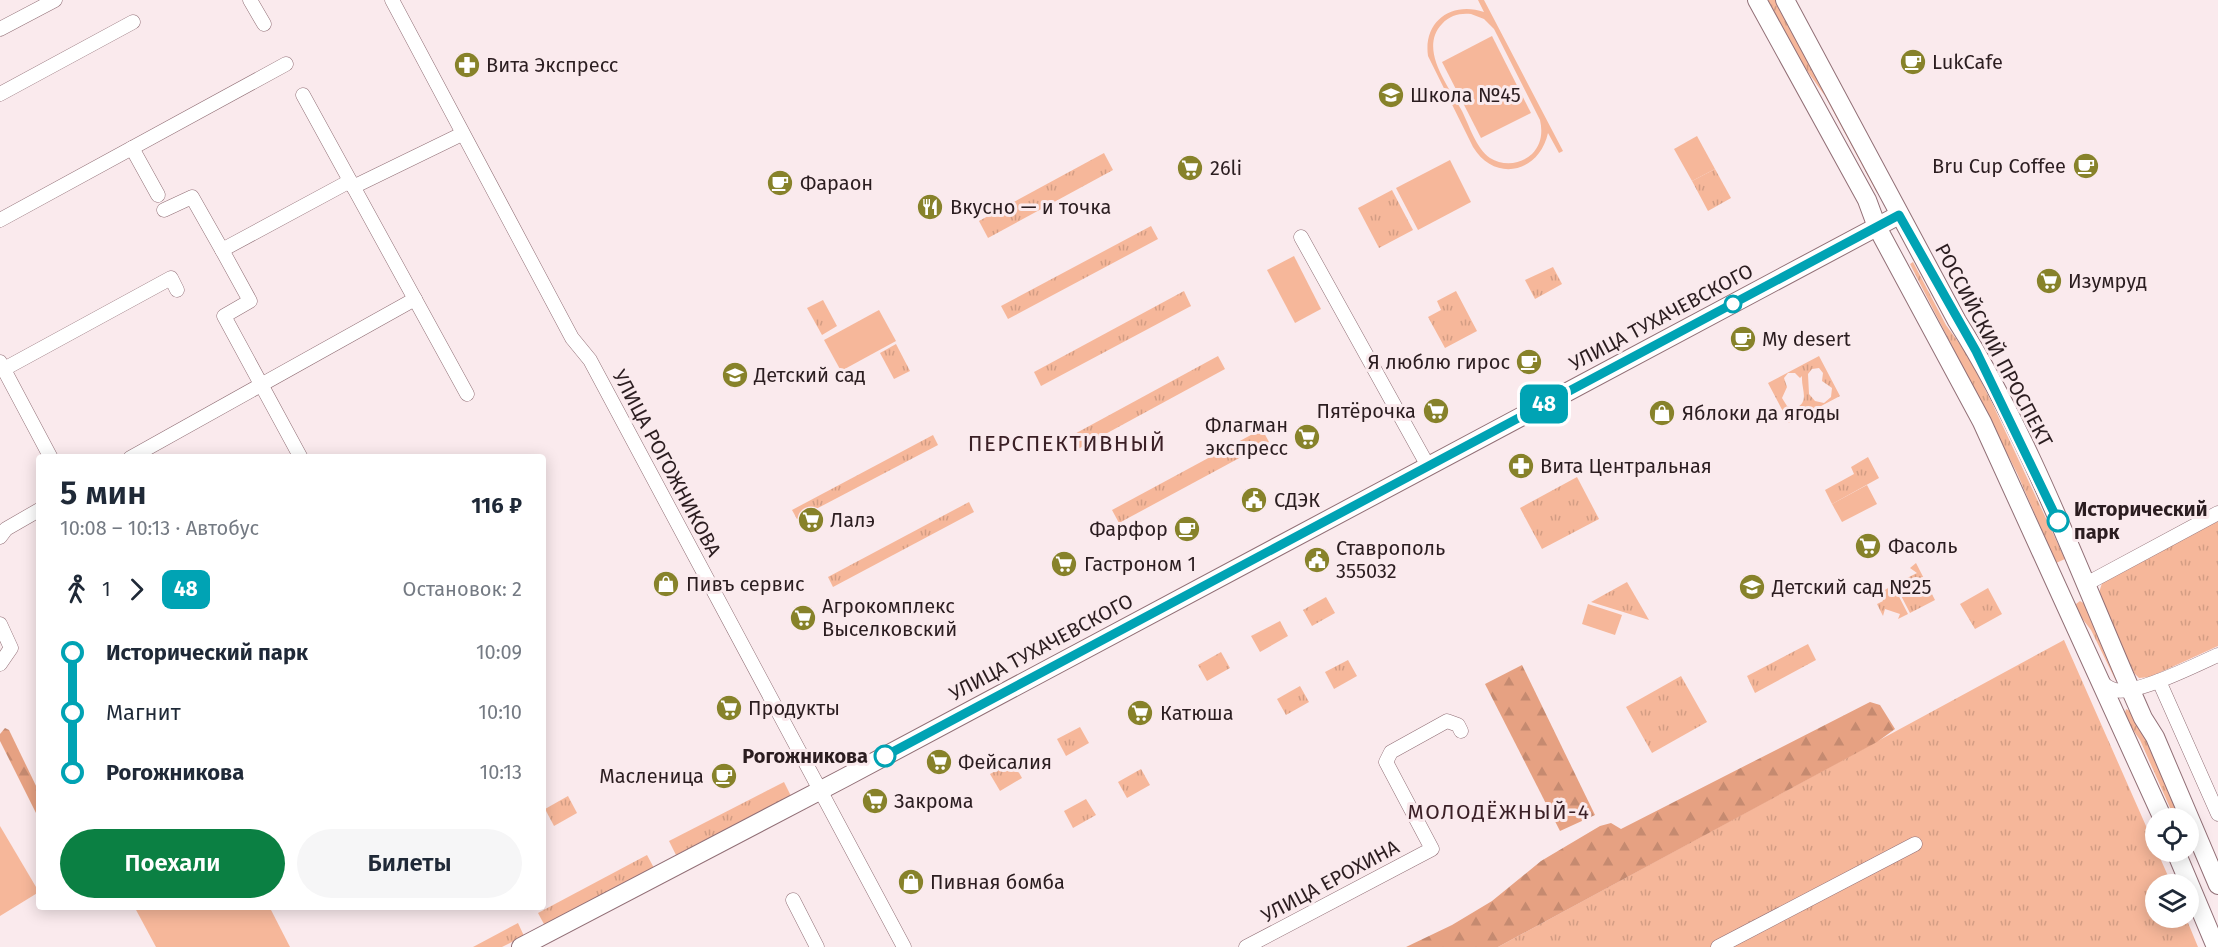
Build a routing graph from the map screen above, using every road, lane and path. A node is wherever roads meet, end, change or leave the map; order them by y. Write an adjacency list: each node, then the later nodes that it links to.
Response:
1 (55, 0): 8 (street)
2 (250, 0): 7 (street)
3 (392, 0): 12 (street, УЛИЦА РОГОЖНИКОВА)
4 (1757, 0): 19 (main road)
5 (1785, 0): 17 (main road, РОССИЙСКИЙ ПРОСПЕКТ)
6 (133, 22): 10 (street)
7 (264, 24)
8 (0, 29)
9 (286, 64): 13 (street)
10 (0, 94)
11 (303, 95): 14 (street)
12 (462, 134): 14 (street); 43 (street, УЛИЦА РОГОЖНИКОВА)
13 (132, 148): 15 (street); 18 (street)
14 (352, 184): 21 (street); 23 (street)
15 (158, 195)
16 (164, 210): 21 (street)
17 (1899, 215): 19 (main road, УЛИЦА ТУХАЧЕВСКОГО); 34 (main road, РОССИЙСКИЙ ПРОСПЕКТ)
18 (0, 219)
19 (1877, 226): 30 (main road, УЛИЦА ТУХАЧЕВСКОГО); 38 (main road)
20 (1301, 237): 30 (street)
21 (222, 250): 25 (street)
22 (177, 290): 24 (street)
23 (415, 299): 25 (street); 26 (street)
24 (2, 366): 27 (street)
25 (260, 383): 28 (street); 29 (street)
26 (467, 394)
27 (49, 454)
28 (137, 454)
29 (299, 454)
30 (1428, 466): 43 (main road, УЛИЦА ТУХАЧЕВСКОГО)
31 (36, 512): 33 (street)
32 (2218, 513): 34 (street)
33 (0, 537)
34 (2086, 584): 40 (main road, РОССИЙСКИЙ ПРОСПЕКТ)
35 (0, 624): 37 (street)
36 (2218, 655): 39 (street)
37 (0, 664)
38 (2096, 676): 40 (street); 44 (main road)
39 (2154, 683): 40 (street); 42 (street); 45 (street)
40 (2130, 690): 42 (main road, РОССИЙСКИЙ ПРОСПЕКТ)
41 (1461, 730): 53 (street, УЛИЦА ЕРОХИНА)
42 (2155, 737): 48 (main road, РОССИЙСКИЙ ПРОСПЕКТ)
43 (820, 789): 50 (main road, УЛИЦА ТУХАЧЕВСКОГО); 52 (street, УЛИЦА РОГОЖНИКОВА)
44 (2158, 808)
45 (2218, 814)
46 (1915, 844): 54 (street)
47 (2180, 862): 55 (main road)
48 (2218, 885)
49 (793, 900): 51 (street)
50 (521, 947)
51 (817, 947)
52 (904, 947)
53 (1246, 947)
54 (1718, 947)
55 (2216, 947)

